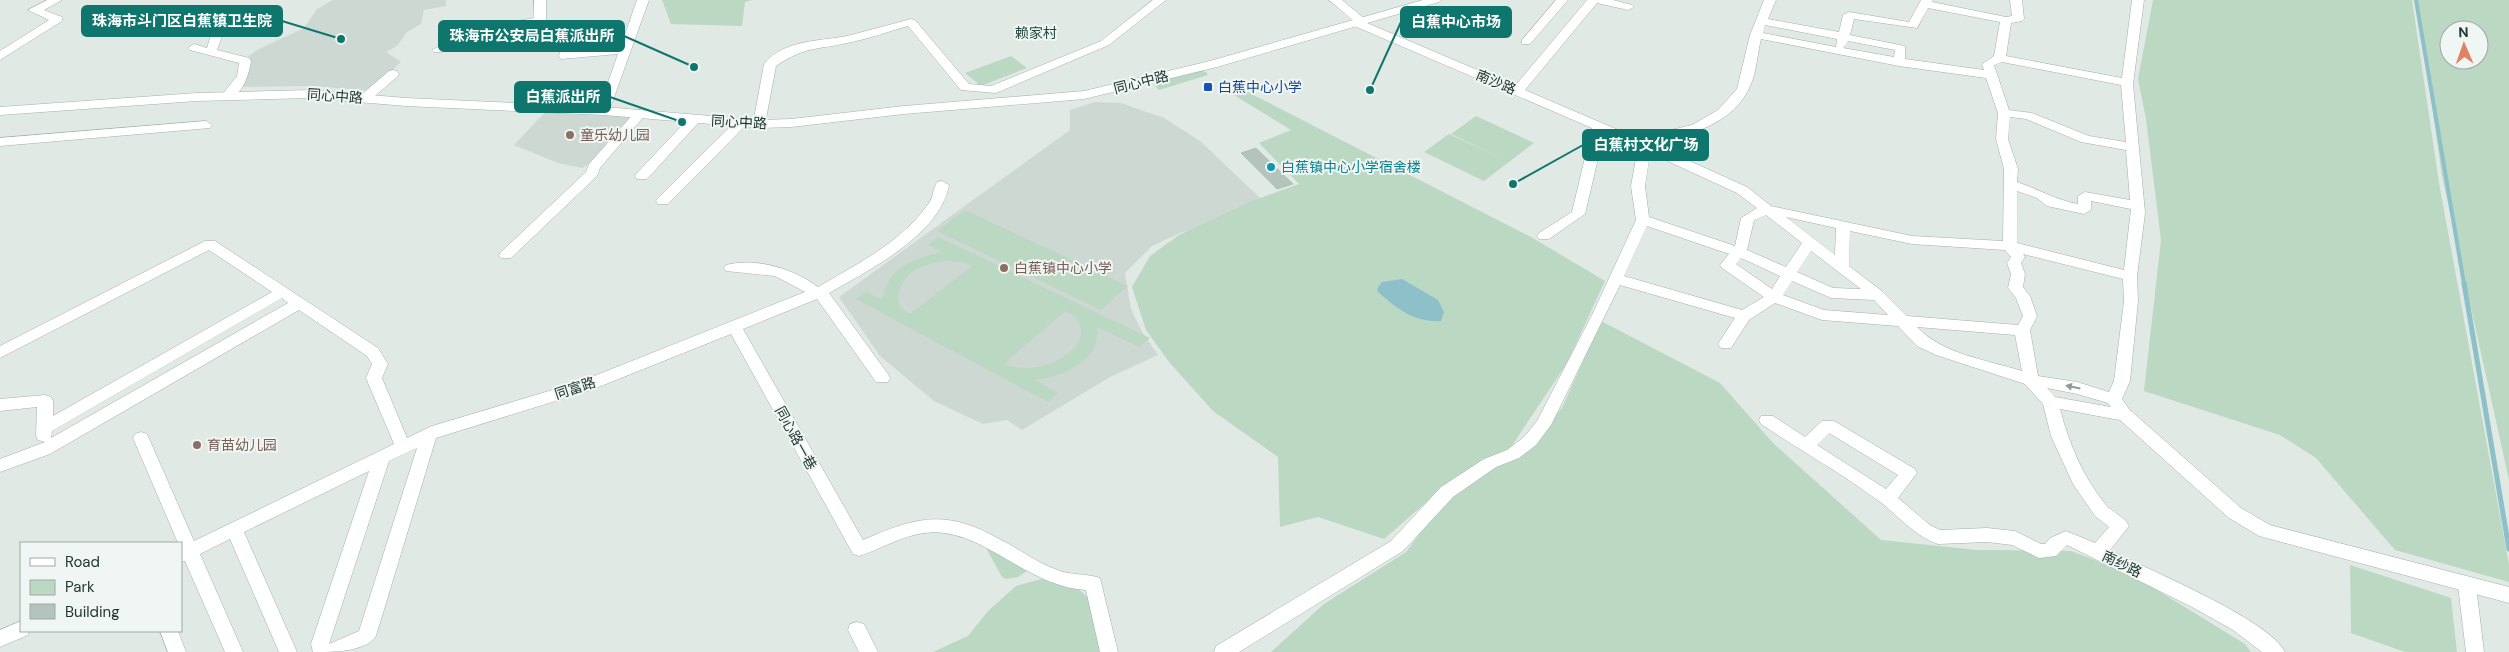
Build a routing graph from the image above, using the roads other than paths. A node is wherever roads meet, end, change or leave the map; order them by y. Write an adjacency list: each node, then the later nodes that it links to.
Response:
1 (56, 0): 28 (street)
2 (540, 0): 15 (street)
3 (643, 0): 25 (street)
4 (1160, 0): 34 (street)
5 (1335, 0): 18 (street, 南沙路)
6 (1436, 0): 18 (street, 同心中路)
7 (1562, 0): 22 (street)
8 (1593, 0): 35 (street)
9 (1600, 0): 14 (street)
10 (1770, 0): 17 (street)
11 (2016, 0): 16 (street)
12 (2138, 0): 33 (street)
13 (1926, 2): 16 (street); 21 (street)
14 (1628, 7)
15 (540, 20): 24 (street); 25 (street)
16 (2006, 20): 29 (street)
17 (1761, 21): 20 (street); 21 (street)
18 (1359, 22): 35 (street, 南沙路); 38 (street, 同心中路)
19 (218, 31): 27 (street)
20 (1756, 35): 26 (street); 49 (street)
21 (1843, 37): 26 (street); 30 (street)
22 (1526, 42)
23 (194, 48): 27 (street)
24 (438, 50)
25 (624, 50): 40 (street)
26 (1840, 51): 30 (street)
27 (211, 52): 36 (street)
28 (0, 56)
29 (2000, 58): 32 (street); 33 (street)
30 (1899, 62): 32 (street)
31 (393, 74): 37 (street)
32 (1992, 75): 41 (street)
33 (2127, 83): 50 (street)
34 (979, 88): 38 (street); 45 (street)
35 (1518, 91): 47 (street, 南沙路)
36 (228, 95): 37 (street, 同心中路); 39 (street, 同心中路)
37 (365, 98): 40 (street, 同心中路)
38 (968, 105): 45 (street, 同心中路)
39 (0, 111)
40 (604, 111): 42 (street, 同心中路)
41 (2004, 113): 50 (street); 52 (street)
42 (640, 114): 43 (street, 同心中路); 63 (street)
43 (695, 119): 44 (street, 同心中路); 51 (street)
44 (741, 123): 45 (street, 同心中路); 54 (street)
45 (759, 124)
46 (206, 125): 48 (street)
47 (1600, 126): 49 (street, 南沙路); 59 (street)
48 (0, 142)
49 (1641, 144): 56 (street, 南沙路); 57 (street)
50 (2134, 146): 55 (street)
51 (642, 176)
52 (2011, 184): 55 (street); 61 (street)
53 (942, 186): 70 (street, 同富路)
54 (663, 200)
55 (2138, 206): 67 (street)
56 (1768, 209): 58 (street); 60 (street, 南沙路); 62 (street)
57 (1644, 220): 62 (street); 68 (street)
58 (1843, 226): 61 (street); 64 (street)
59 (1544, 236)
60 (1810, 242): 64 (street, 南沙路); 66 (street)
61 (2010, 246): 67 (street); 77 (street)
62 (1739, 252): 66 (street); 72 (street)
63 (506, 255)
64 (1842, 267): 71 (street, 南沙路)
65 (732, 268): 70 (street)
66 (1789, 274): 71 (street); 72 (street)
67 (2130, 276): 82 (street)
68 (1616, 279): 74 (street); 113 (street)
69 (282, 292): 73 (street); 79 (street); 87 (street)
70 (818, 292): 76 (street, 同富路); 80 (street)
71 (1878, 295): 75 (street, 南沙路)
72 (1774, 296): 74 (street); 75 (street)
73 (299, 303): 91 (street); 92 (street)
74 (1744, 316): 78 (street)
75 (1901, 321): 77 (street); 81 (street, 南沙路)
76 (734, 326): 88 (street, 同富路); 112 (street, 同心路一巷)
77 (2022, 330): 81 (street)
78 (1726, 344)
79 (0, 353)
80 (882, 378)
81 (2031, 380): 82 (street, 南沙路, one-way to 81); 83 (street, 南纱路)
82 (2114, 399): 85 (street)
83 (2050, 402): 85 (street); 98 (street, 南纱路)
84 (0, 405): 87 (street)
85 (2125, 415): 99 (street)
86 (1767, 420): 90 (street)
87 (44, 428): 92 (street)
88 (429, 434): 91 (street, 同富路); 105 (street)
89 (141, 438): 97 (street)
90 (1807, 445): 95 (street); 95 (street)
91 (403, 447): 93 (street, 同富路)
92 (44, 450): 94 (street)
93 (382, 457): 96 (street, 同富路); 109 (street)
94 (0, 466)
95 (1888, 499): 98 (street)
96 (234, 529): 97 (street, 同富路); 108 (street)
97 (186, 552): 107 (street)
98 (2097, 553): 114 (street, 南纱路)
99 (2467, 586): 100 (street); 115 (street)
100 (2509, 596)
101 (20, 629): 104 (street)
102 (857, 630): 111 (street)
103 (169, 632): 106 (street)
104 (0, 639)
105 (362, 645): 110 (street)
106 (177, 652)
107 (234, 652)
108 (288, 652)
109 (322, 652)
110 (332, 652)
111 (869, 652)
112 (1109, 652)
113 (1223, 652)
114 (2276, 652)
115 (2475, 652)

